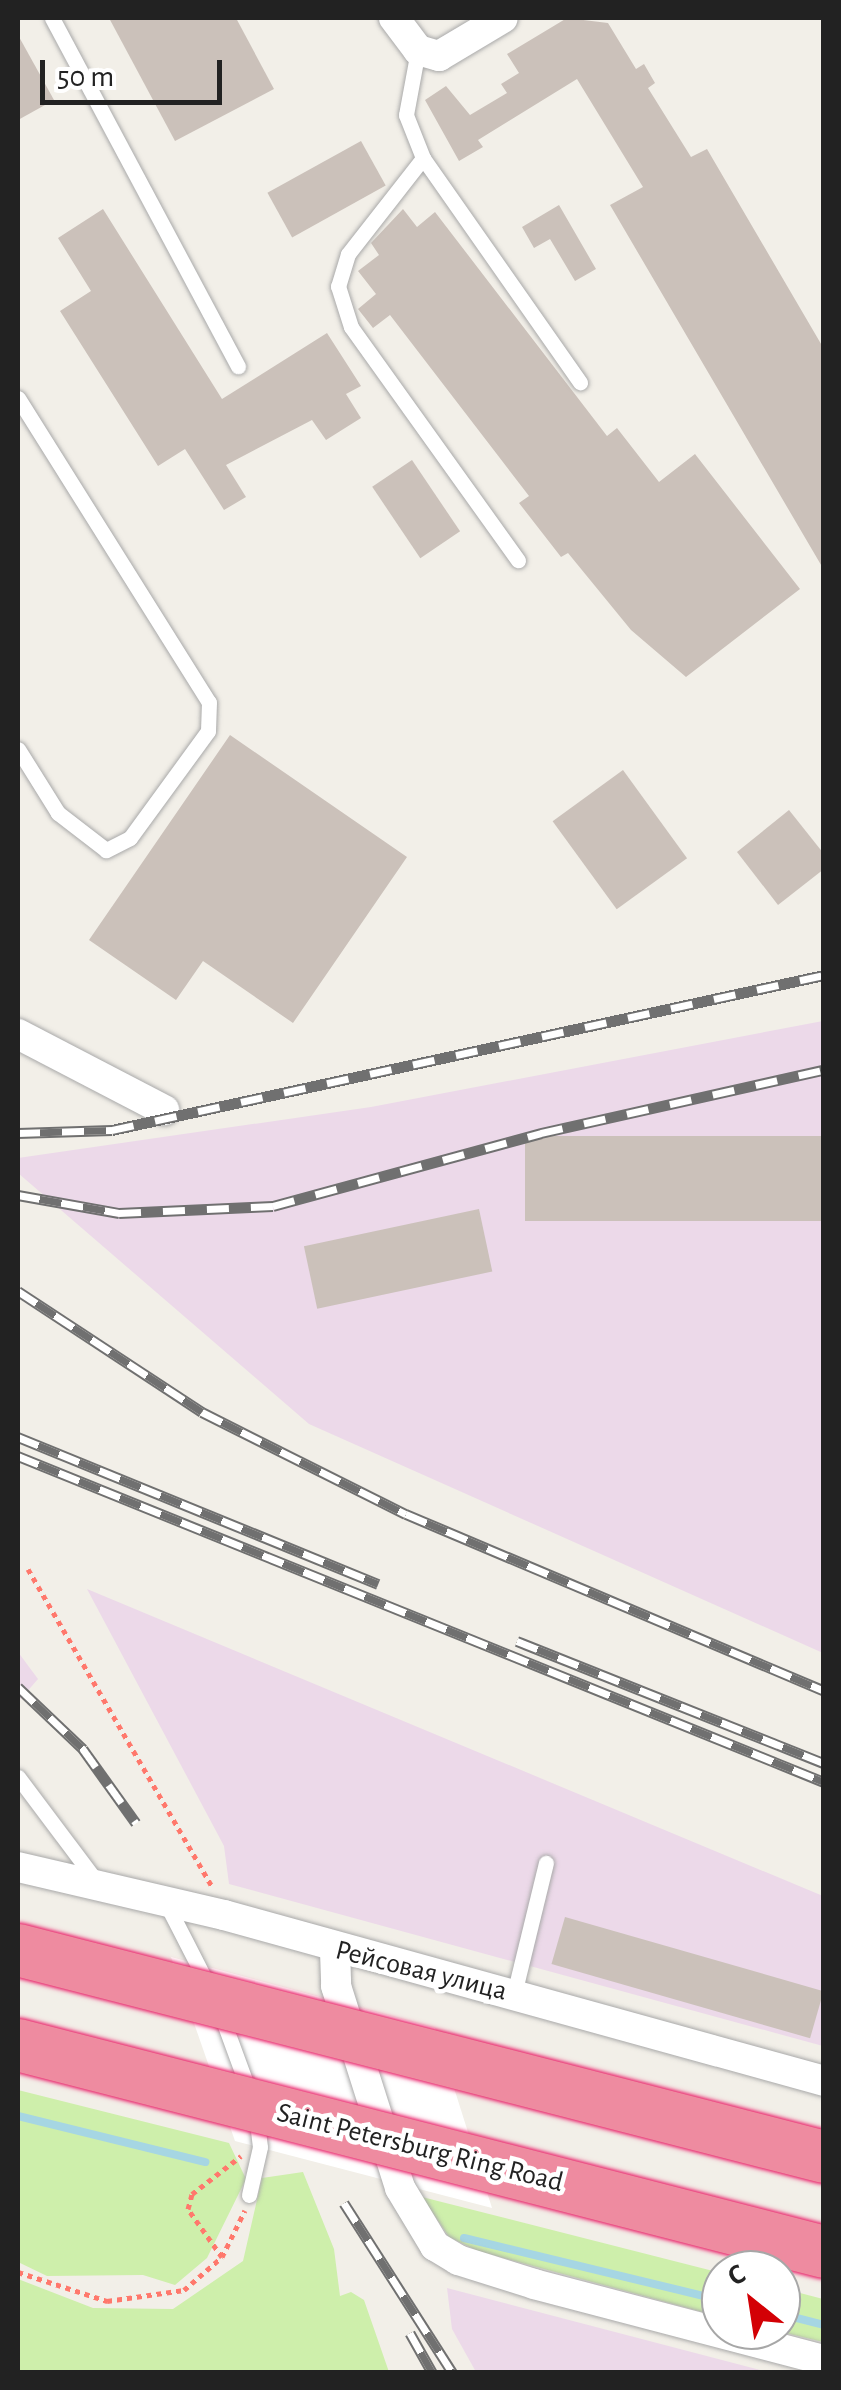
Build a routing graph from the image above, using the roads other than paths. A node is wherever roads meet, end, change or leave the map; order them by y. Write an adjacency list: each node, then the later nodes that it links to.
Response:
1 (52, 18): 6 (lane)
2 (394, 18): 4 (street)
3 (503, 18): 4 (street)
4 (418, 50): 5 (lane)
5 (422, 158): 7 (lane); 9 (lane)
6 (238, 366)
7 (580, 382)
8 (18, 398): 10 (lane)
9 (518, 560)
10 (18, 749)
11 (18, 1034): 12 (street)
12 (164, 1110)
13 (18, 1776): 16 (lane)
14 (546, 1863): 20 (lane)
15 (18, 1868): 16 (street, Рейсовая улица)
16 (102, 1888): 17 (street, Рейсовая улица)
17 (164, 1902): 19 (street, Рейсовая улица); 24 (lane)
18 (18, 1950): 23 (highway, bridge)
19 (335, 1951): 20 (street, Рейсовая улица); 26 (street)
20 (514, 1994): 22 (street, Рейсовая улица)
21 (18, 2045): 25 (highway, Saint Petersburg Ring Road, bridge)
22 (824, 2081)
23 (824, 2157)
24 (249, 2195)
25 (824, 2252)
26 (824, 2360)

